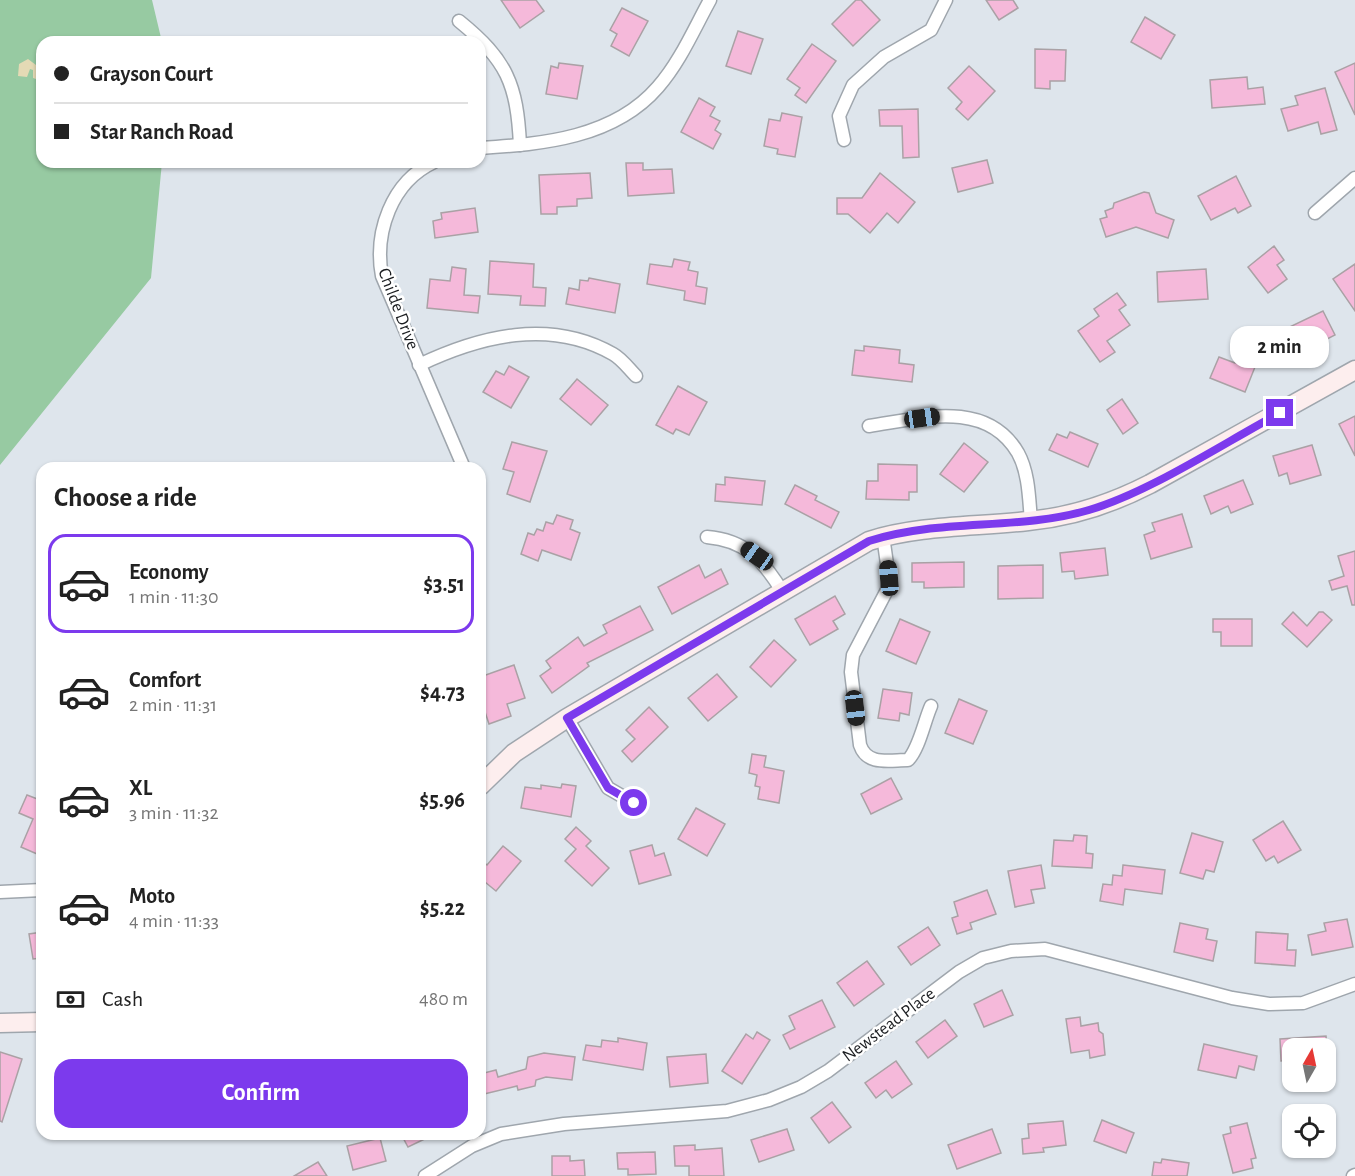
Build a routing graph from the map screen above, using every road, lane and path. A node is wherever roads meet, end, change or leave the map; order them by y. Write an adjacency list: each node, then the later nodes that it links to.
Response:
1 (710, 0): 7 (street)
2 (946, 0): 6 (street)
3 (459, 21): 4 (street)
4 (477, 36)
5 (486, 43): 7 (street)
6 (844, 140)
7 (520, 146): 8 (street)
8 (486, 148)
9 (424, 168): 12 (street, Childe Drive)
10 (1355, 178): 11 (street)
11 (1315, 213)
12 (419, 365): 14 (street); 16 (street, Childe Drive)
13 (1355, 370): 17 (street)
14 (636, 376)
15 (868, 426): 17 (street)
16 (461, 462)
17 (1031, 521): 18 (street)
18 (883, 536): 20 (street); 21 (street)
19 (707, 537): 20 (street)
20 (782, 591): 22 (street)
21 (932, 706)
22 (567, 718): 23 (street); 24 (street)
23 (486, 780)
24 (634, 803)
25 (36, 890): 26 (street)
26 (0, 892)
27 (1355, 984): 30 (street, Newstead Place)
28 (36, 1022): 29 (street)
29 (0, 1023)
30 (425, 1176)

